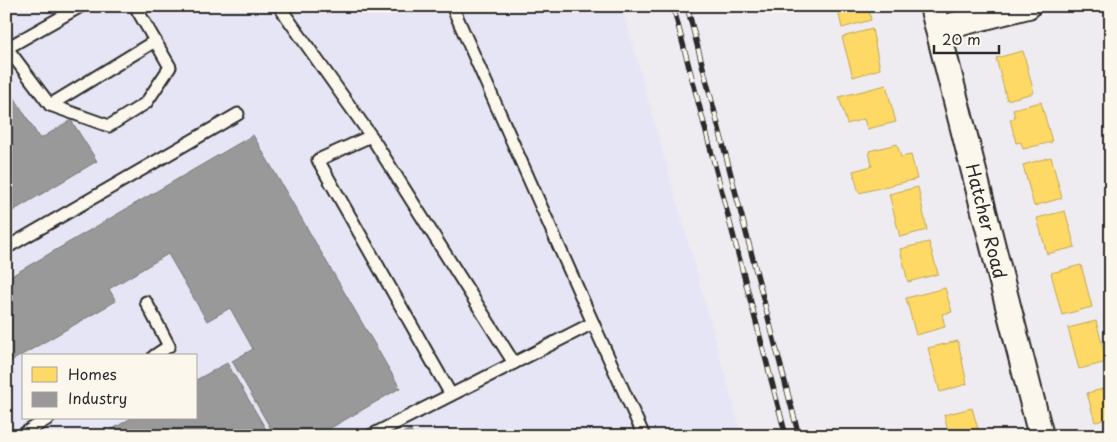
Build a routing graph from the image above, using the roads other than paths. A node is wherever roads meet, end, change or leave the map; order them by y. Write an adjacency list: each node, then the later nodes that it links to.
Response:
1 (81, 6): 9 (lane)
2 (135, 6): 8 (lane)
3 (279, 6): 12 (lane)
4 (452, 6): 15 (lane)
5 (932, 6): 7 (street, Hatcher Road)
6 (1028, 6): 7 (street)
7 (938, 30): 23 (street, Hatcher Road)
8 (155, 41): 10 (lane); 10 (lane)
9 (7, 48): 10 (lane)
10 (50, 105)
11 (238, 114): 13 (lane)
12 (371, 136): 17 (lane); 18 (lane)
13 (6, 248)
14 (146, 302): 16 (lane)
15 (593, 323): 17 (lane); 22 (lane)
16 (157, 354)
17 (514, 363): 18 (lane)
18 (450, 394): 21 (lane)
19 (46, 420): 20 (lane)
20 (20, 436)
21 (370, 436)
22 (644, 436)
23 (1041, 436)

